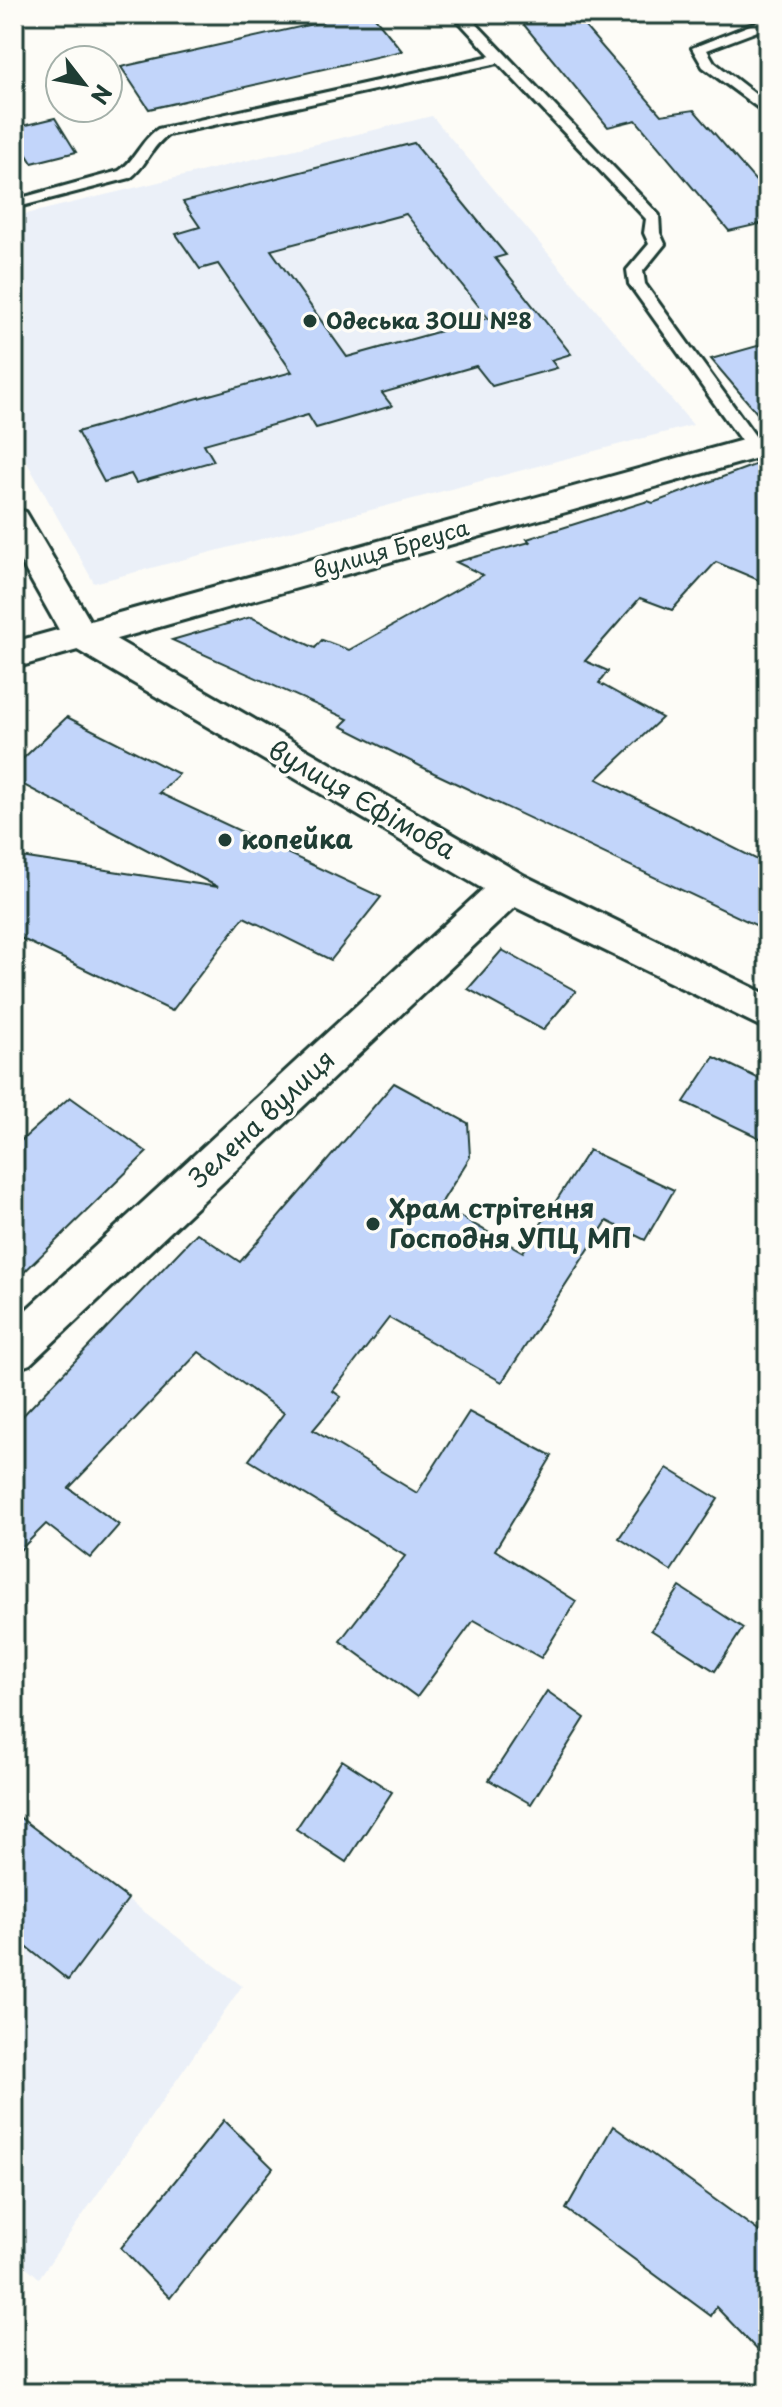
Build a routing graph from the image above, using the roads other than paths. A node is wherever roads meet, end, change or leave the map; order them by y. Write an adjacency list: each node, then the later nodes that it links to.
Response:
1 (459, 14): 3 (lane)
2 (768, 22): 4 (lane)
3 (501, 58): 5 (lane); 6 (lane)
4 (768, 111)
5 (14, 204)
6 (762, 446): 8 (street, вулиця Бреуса)
7 (14, 520): 8 (street, вулиця Єфімова)
8 (80, 635): 9 (street, вулиця Бреуса); 10 (street, вулиця Єфімова)
9 (14, 655)
10 (511, 887): 11 (street, вулиця Єфімова); 12 (street, Зелена вулиця)
11 (768, 1014)
12 (14, 1350)

